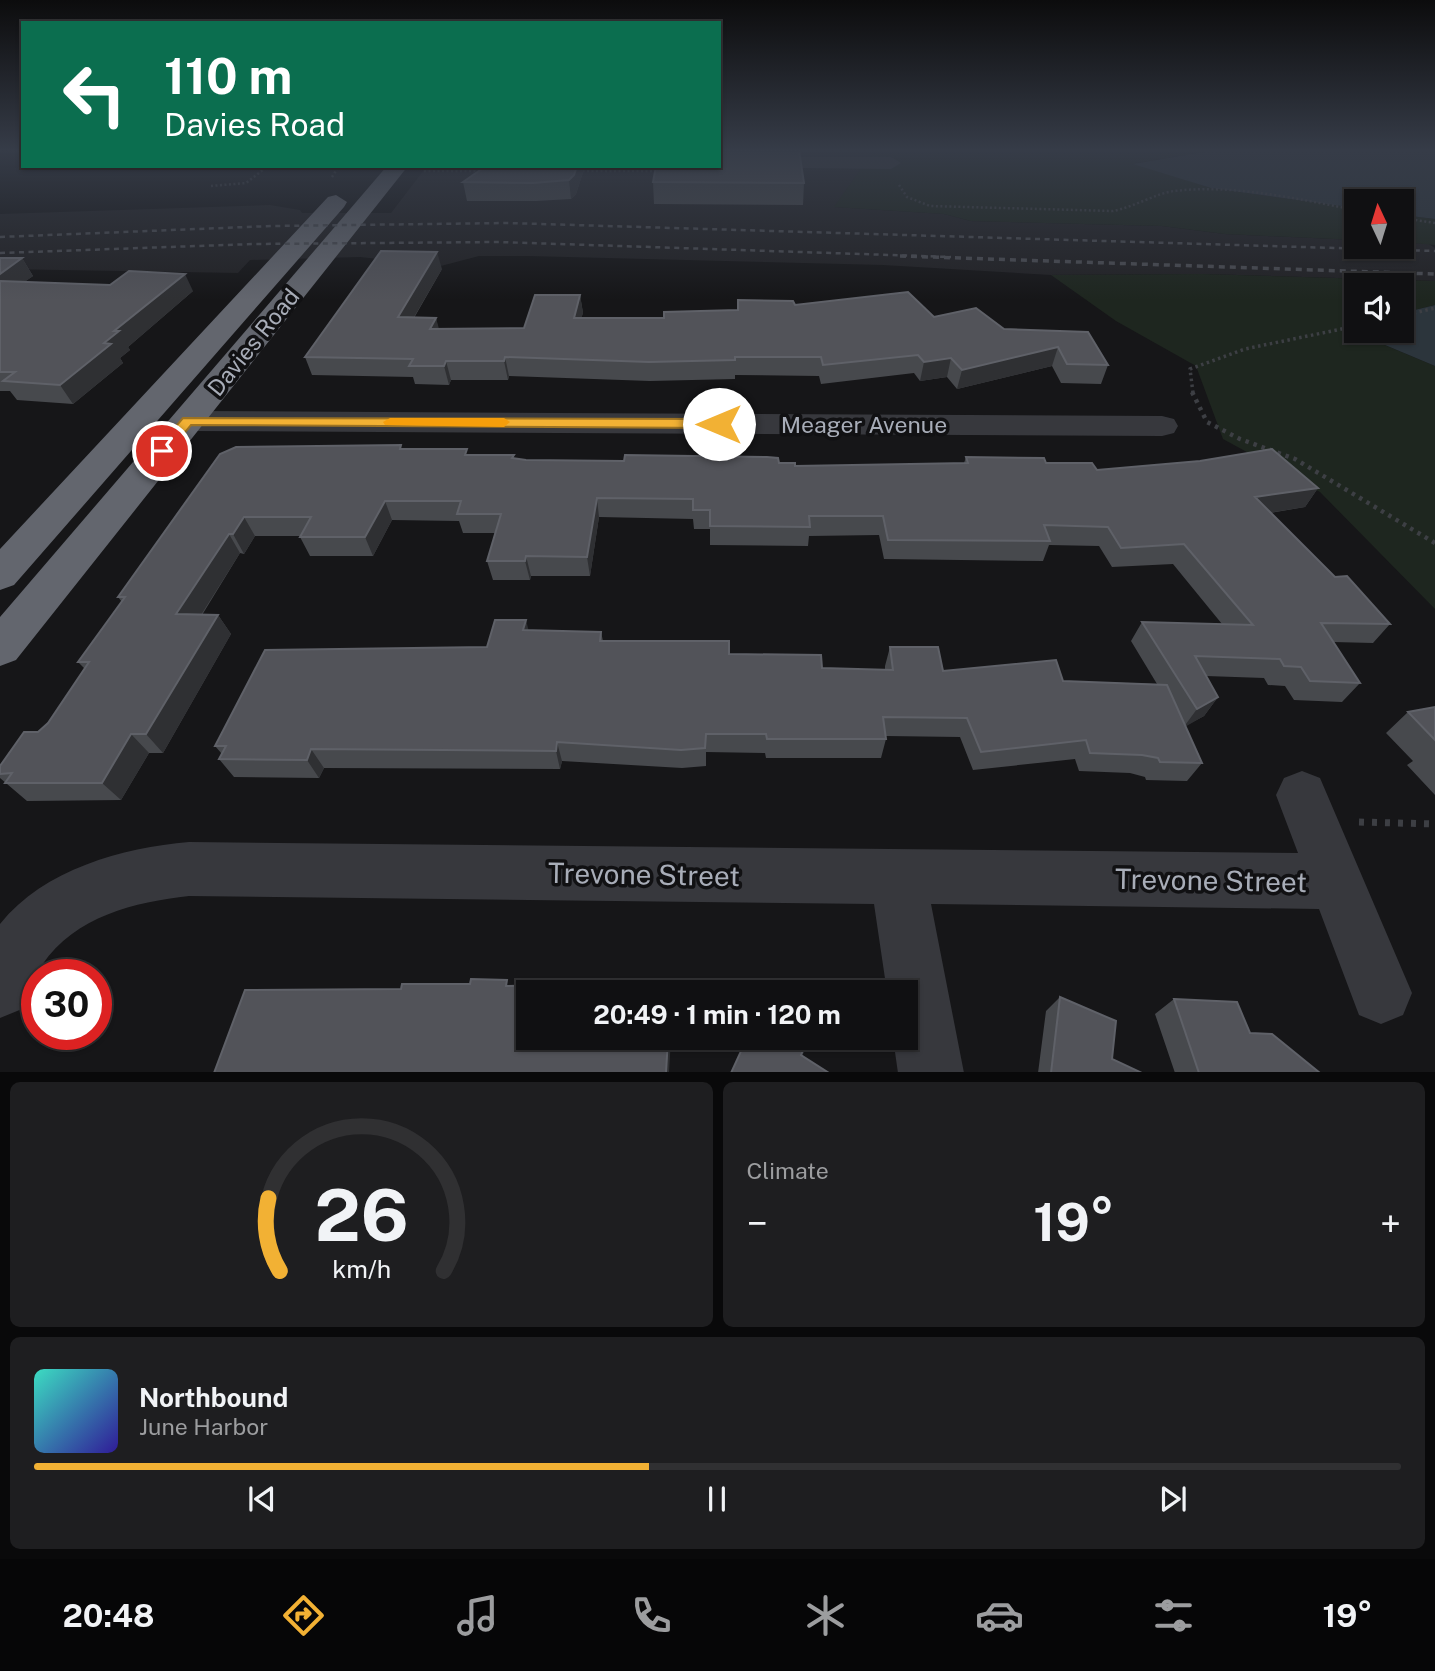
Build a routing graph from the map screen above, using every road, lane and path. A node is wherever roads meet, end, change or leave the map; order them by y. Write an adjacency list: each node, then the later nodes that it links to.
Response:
1 (342, 200): 9 (highway, Davies Road)
2 (370, 200): 9 (highway, Davies Road)
3 (911, 200): 4 (path)
4 (1147, 200)
5 (1300, 200): 6 (path)
6 (1344, 208)
7 (1414, 220): 8 (path)
8 (1435, 223)
9 (323, 236): 13 (highway, Davies Road); 15 (highway, Davies Road)
10 (1435, 308): 11 (path)
11 (1414, 313)
12 (1344, 328): 16 (path)
13 (187, 421): 14 (street, Meager Avenue); 15 (highway); 18 (highway, Davies Road)
14 (1162, 426)
15 (100, 462): 17 (highway, Davies Road)
16 (1435, 543)
17 (0, 575)
18 (0, 648)
19 (1307, 808): 20 (path); 22 (street, Trevone Street)
20 (1435, 824)
21 (898, 876): 22 (street, Trevone Street); 23 (street, Trevone Street); 25 (street)
22 (1336, 881): 24 (street, Trevone Street)
23 (0, 987)
24 (1381, 993)
25 (931, 1072)

